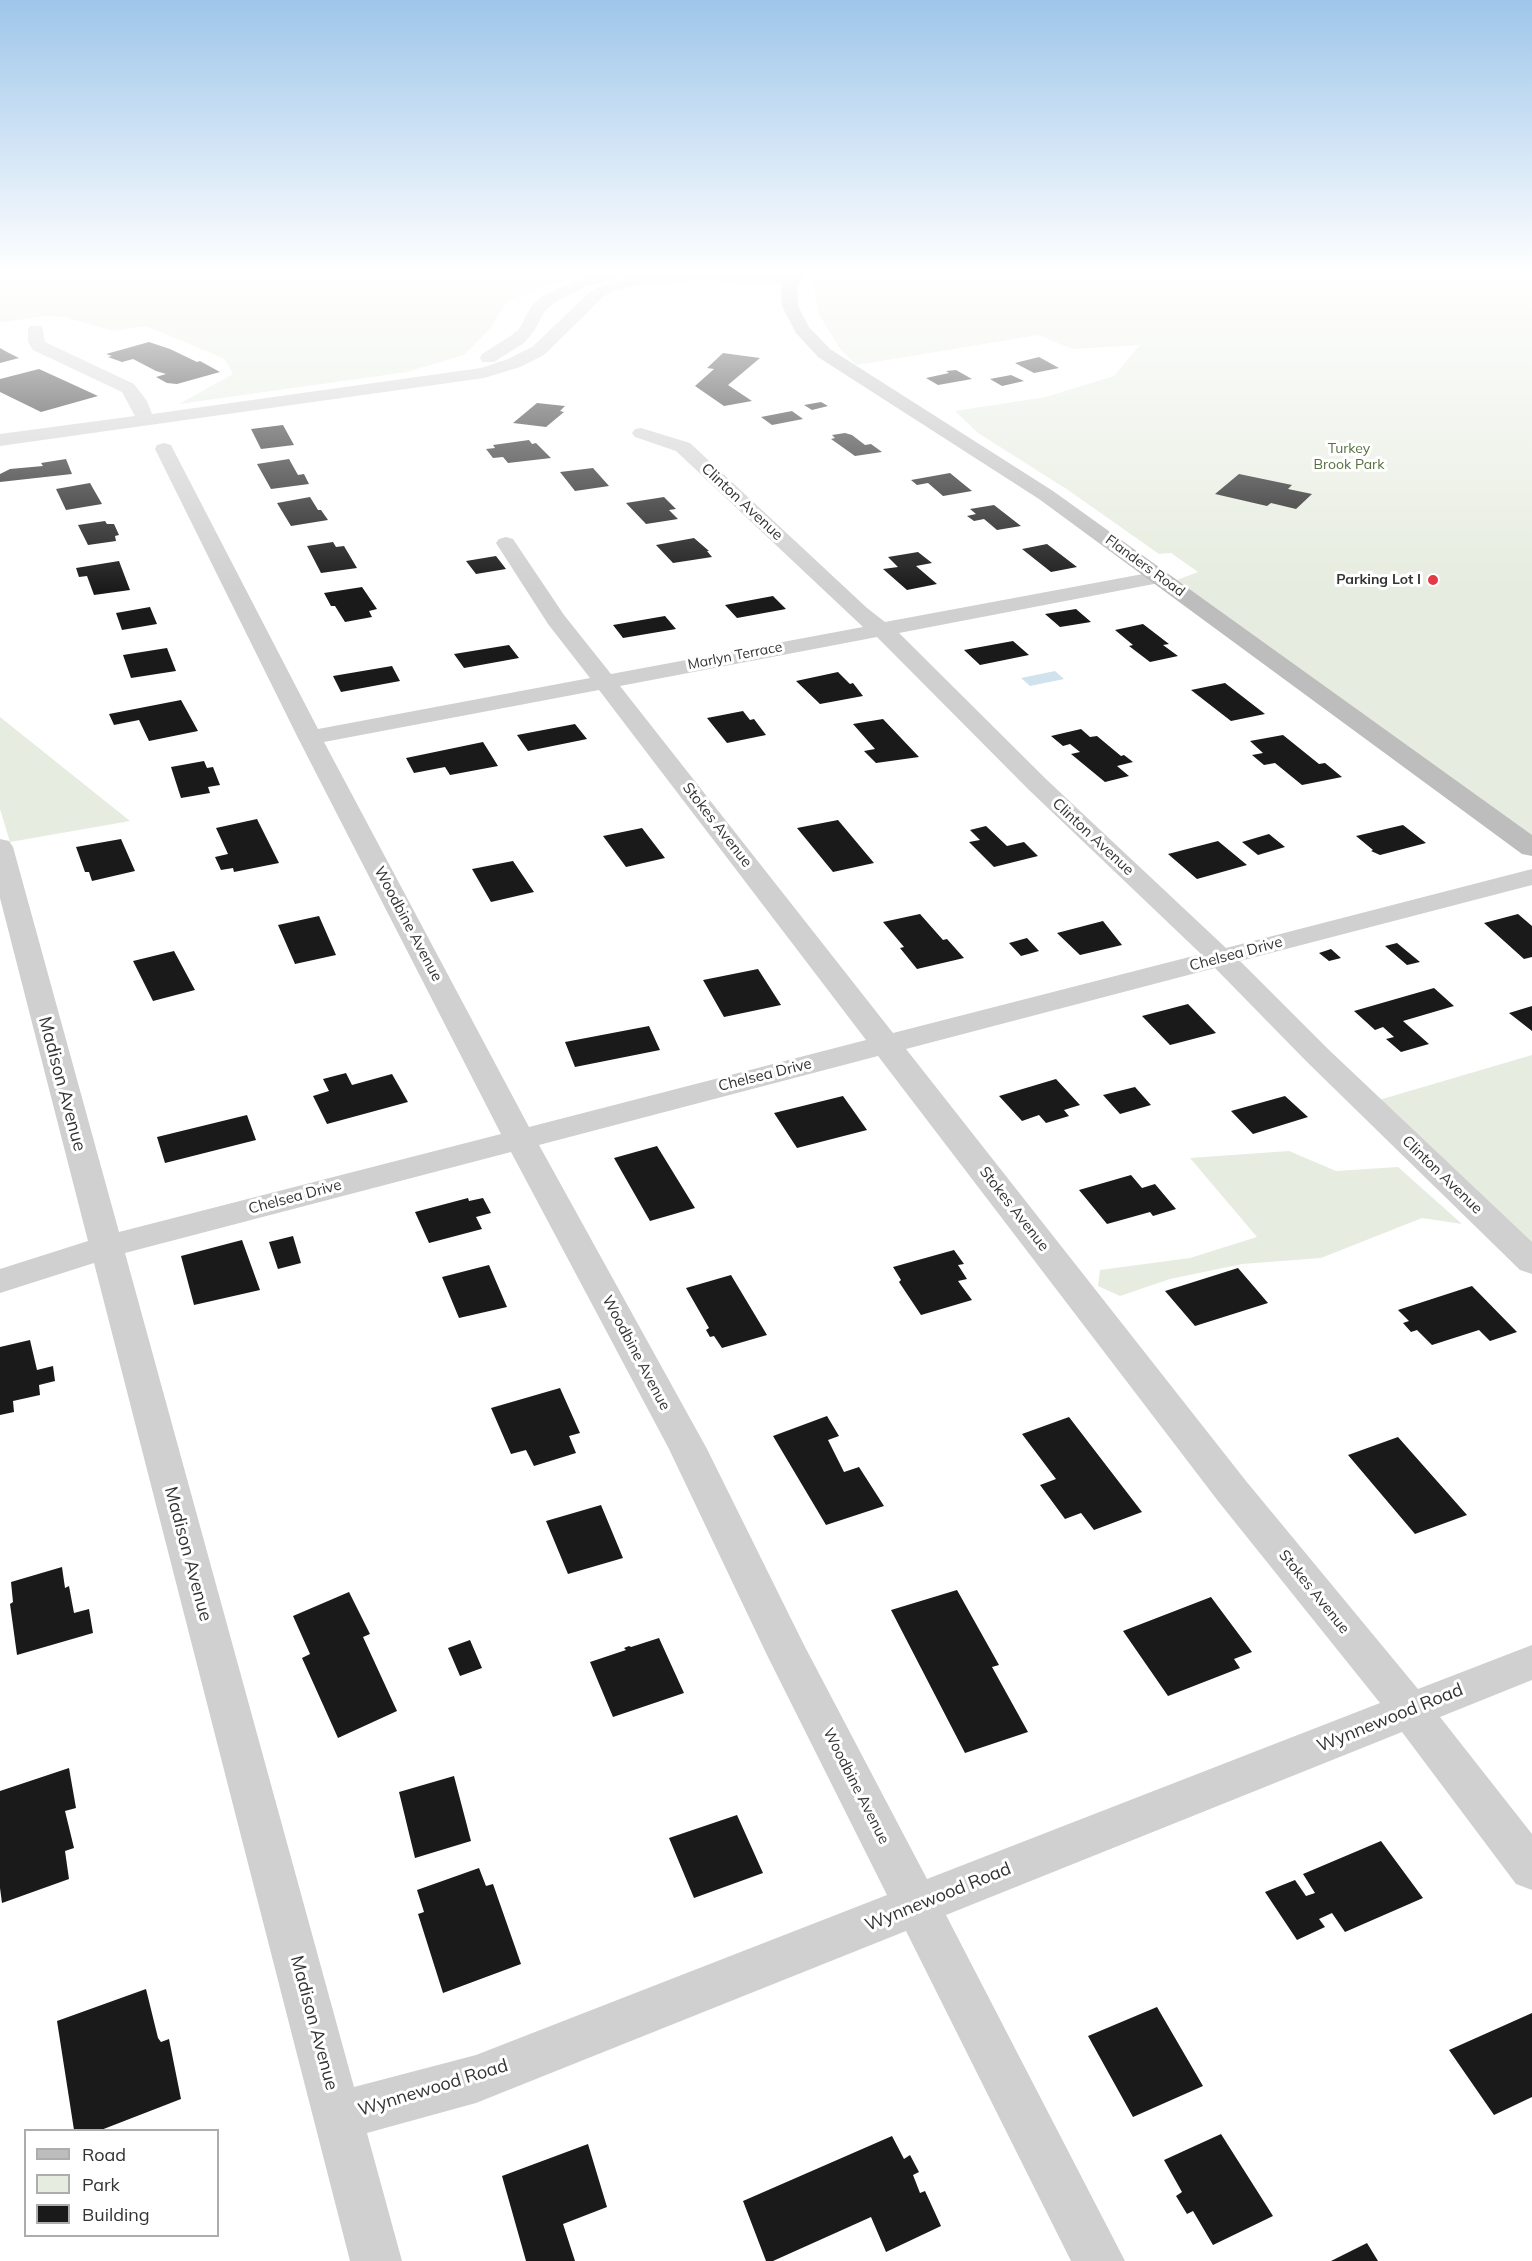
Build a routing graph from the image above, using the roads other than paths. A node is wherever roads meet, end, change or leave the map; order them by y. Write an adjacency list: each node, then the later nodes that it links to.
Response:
1 (110, 380): 5 (street, Woodbine Avenue)
2 (431, 380): 5 (street)
3 (866, 380): 8 (main road, Flanders Road)
4 (641, 433): 9 (street, Clinton Avenue)
5 (155, 435): 6 (street); 11 (street, Woodbine Avenue)
6 (0, 440)
7 (506, 543): 10 (street, Stokes Avenue)
8 (1159, 577): 9 (street, Marlyn Terrace); 13 (main road, Flanders Road)
9 (880, 629): 10 (street, Marlyn Terrace); 15 (street, Clinton Avenue)
10 (606, 681): 11 (street, Marlyn Terrace); 16 (street, Stokes Avenue)
11 (310, 738): 17 (street, Woodbine Avenue)
12 (0, 847): 18 (street, Madison Avenue)
13 (1532, 848)
14 (1532, 876): 15 (street, Chelsea Drive)
15 (1221, 958): 16 (street, Chelsea Drive); 19 (street, Clinton Avenue)
16 (886, 1044): 17 (street, Chelsea Drive); 22 (street, Stokes Avenue)
17 (519, 1138): 18 (street, Chelsea Drive); 24 (street, Woodbine Avenue)
18 (105, 1247): 20 (street, Chelsea Drive); 25 (street, Madison Avenue)
19 (1532, 1262)
20 (0, 1281)
21 (1532, 1662): 22 (street, Wynnewood Road)
22 (1410, 1710): 23 (street, Stokes Avenue); 24 (street, Wynnewood Road)
23 (1532, 1869)
24 (918, 1905): 25 (street, Wynnewood Road); 27 (street, Woodbine Avenue)
25 (339, 2116): 26 (street, Madison Avenue)
26 (376, 2261)
27 (1099, 2261)

